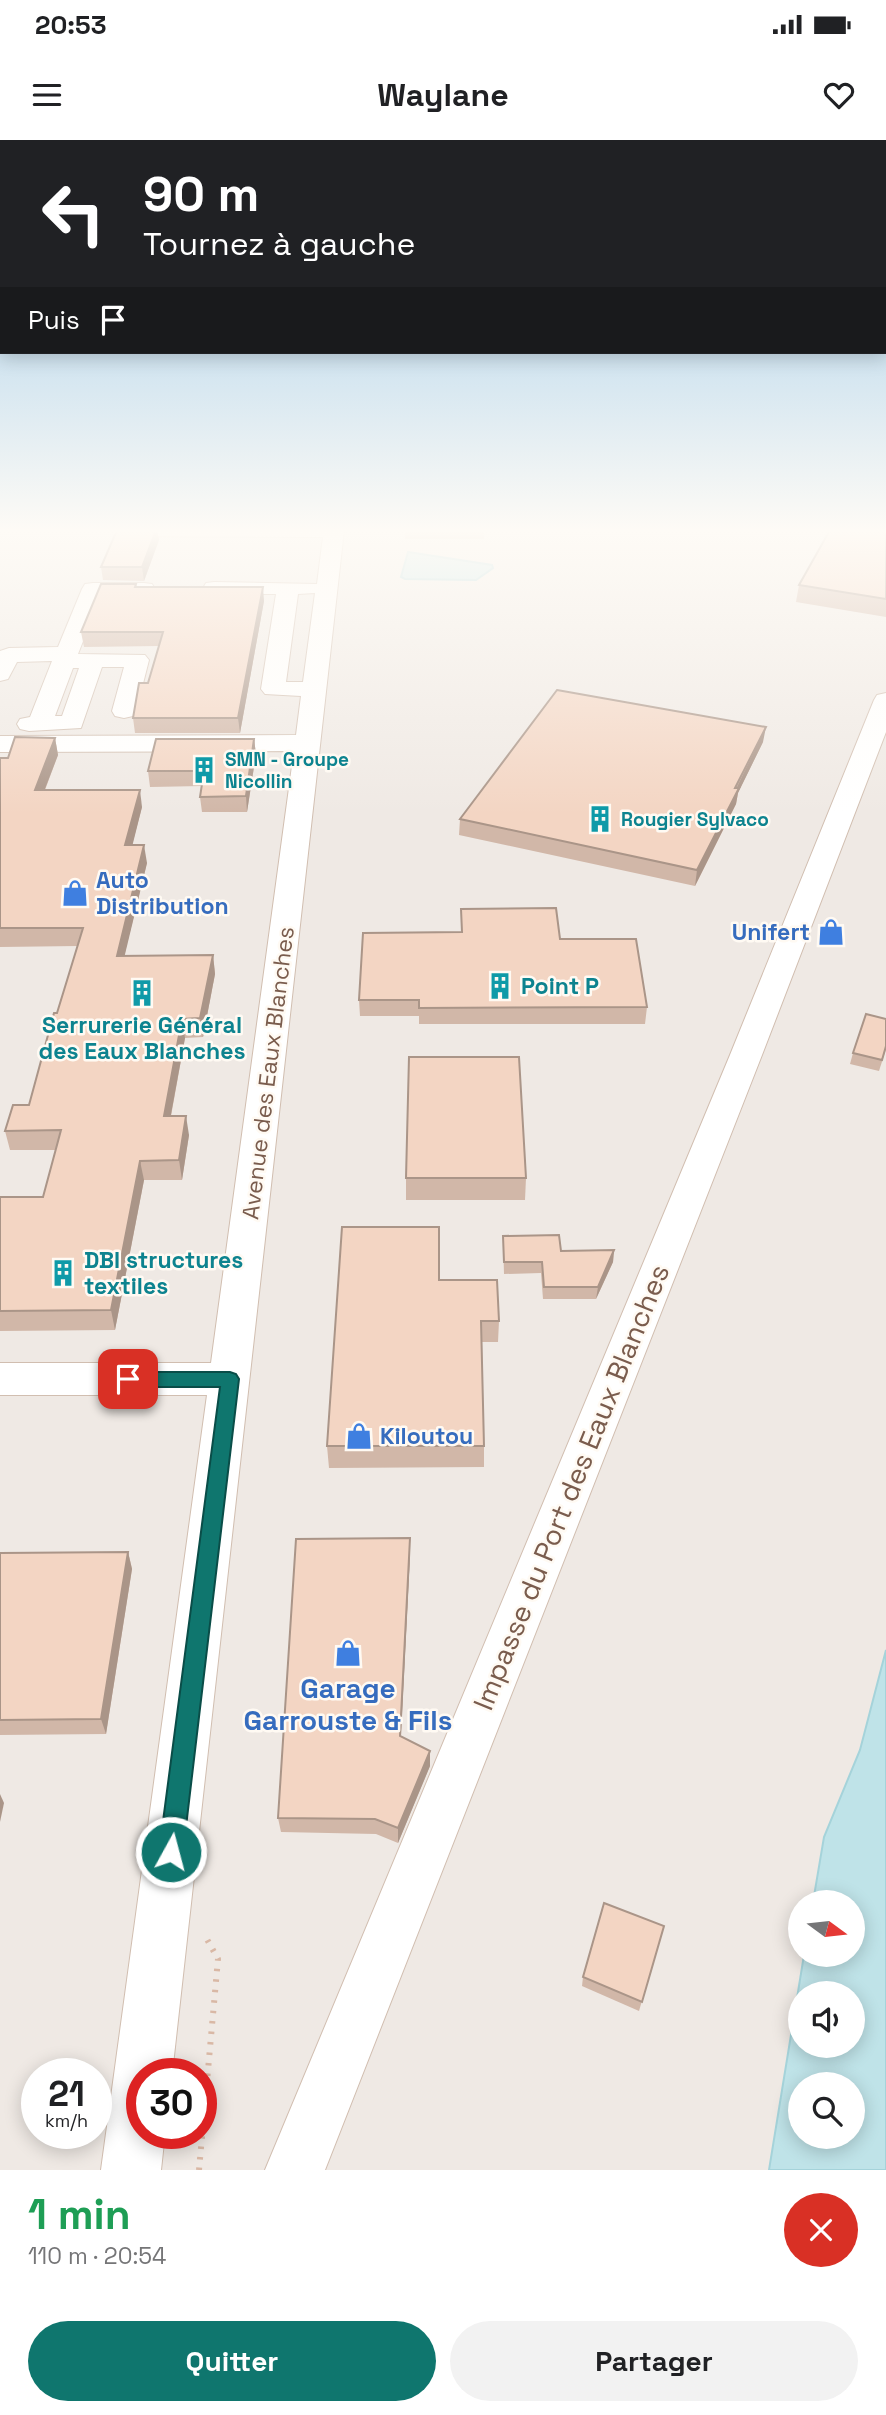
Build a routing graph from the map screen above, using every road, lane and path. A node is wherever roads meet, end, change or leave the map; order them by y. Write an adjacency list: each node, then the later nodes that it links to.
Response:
1 (78, 625): 4 (street)
2 (282, 625): 7 (street)
3 (322, 625): 7 (street, Avenue des Eaux Blanches)
4 (65, 657): 5 (street); 6 (street); 10 (street)
5 (93, 661): 9 (street); 10 (street)
6 (0, 674)
7 (315, 689): 12 (street, Avenue des Eaux Blanches)
8 (886, 700): 19 (street, Impasse du Port des Eaux Blanches)
9 (124, 711)
10 (40, 723): 11 (street)
11 (0, 724)
12 (309, 743): 13 (street); 14 (street, Avenue des Eaux Blanches)
13 (0, 744)
14 (230, 1379): 15 (street); 16 (street, Avenue des Eaux Blanches)
15 (0, 1380)
16 (145, 2058)
17 (134, 2149): 18 (street)
18 (131, 2170)
19 (295, 2170)

